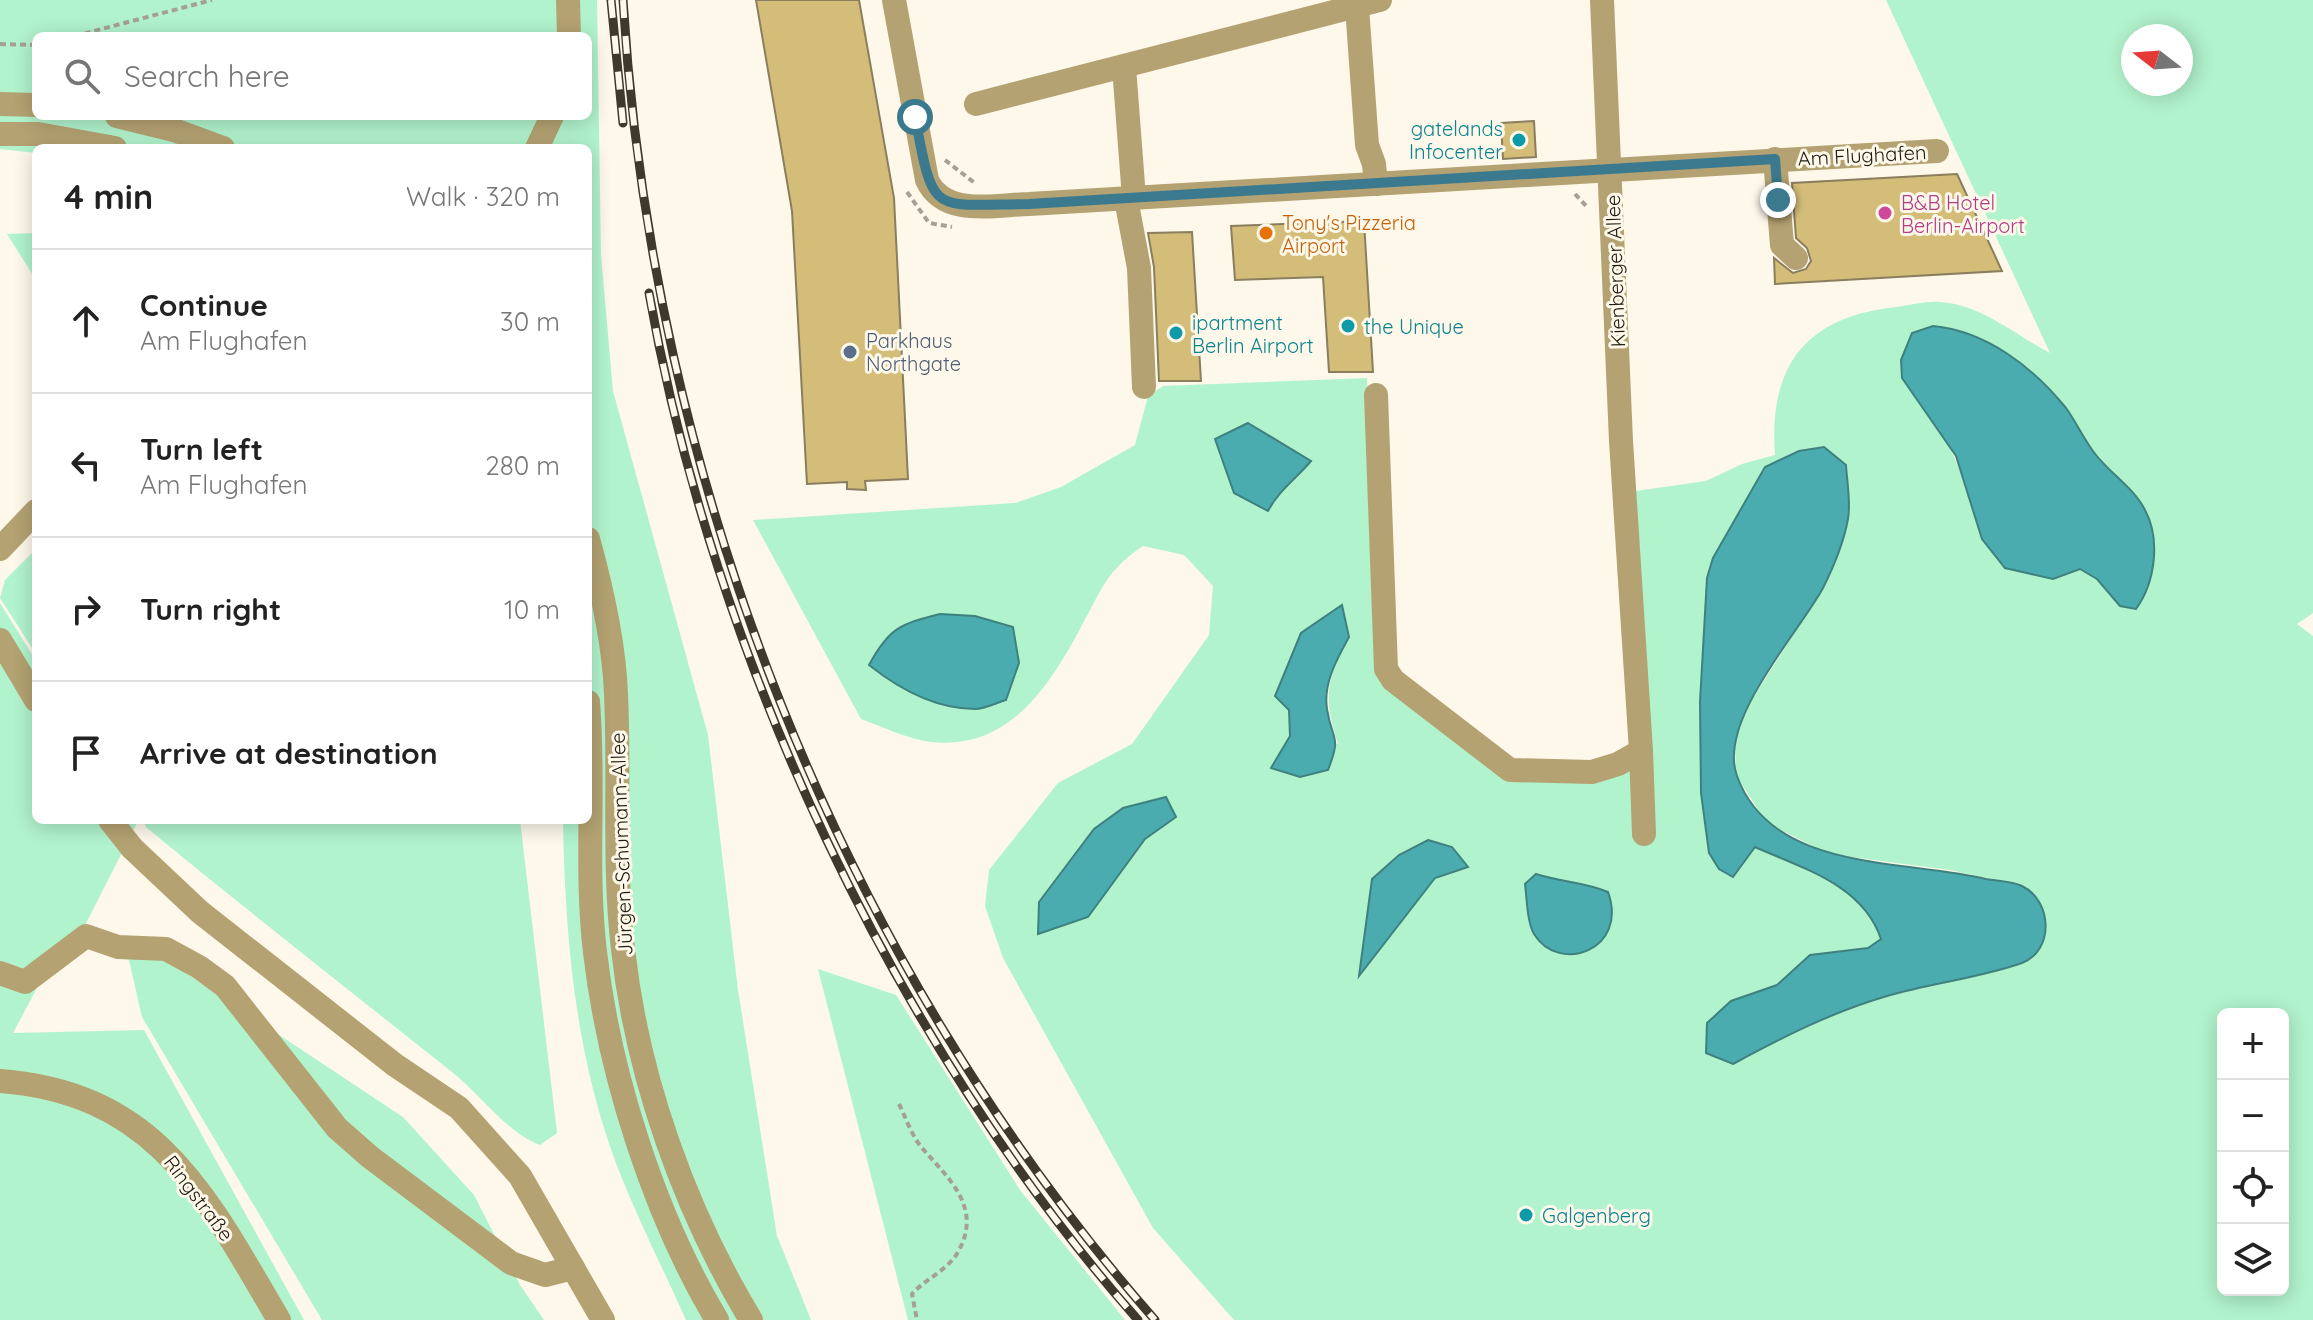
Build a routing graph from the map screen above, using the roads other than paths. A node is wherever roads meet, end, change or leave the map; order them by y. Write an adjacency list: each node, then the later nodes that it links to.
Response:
1 (568, 0): 5 (street)
2 (894, 0): 20 (street, Am Flughafen)
3 (1602, 0): 18 (street, Kienberger Allee)
4 (1368, 3): 6 (street); 19 (street)
5 (569, 32)
6 (1124, 67): 8 (street); 20 (street)
7 (0, 104): 9 (street)
8 (976, 104)
9 (32, 105)
10 (133, 120): 14 (street)
11 (550, 120): 15 (street)
12 (0, 134): 13 (street)
13 (93, 144)
14 (212, 144)
15 (539, 144)
16 (1937, 151): 17 (street, Am Flughafen)
17 (1775, 159): 18 (street, Am Flughafen); 21 (street)
18 (1611, 169): 19 (street, Am Flughafen); 29 (street, Kienberger Allee)
19 (1376, 184): 20 (street, Am Flughafen)
20 (1130, 199): 22 (street)
21 (1796, 258)
22 (1144, 387)
23 (1376, 395): 29 (street)
24 (32, 515): 25 (street)
25 (0, 549)
26 (592, 556): 39 (street, Jürgen-Schumann-Allee)
27 (0, 640): 28 (street)
28 (32, 693)
29 (1641, 751): 32 (street, Kienberger Allee)
30 (113, 824): 35 (street)
31 (590, 824): 38 (street, Jürgen-Schumann-Allee)
32 (1644, 834)
33 (0, 973): 35 (street)
34 (0, 1081): 36 (street, Ringstraße)
35 (573, 1268): 37 (street)
36 (279, 1320)
37 (603, 1320)
38 (717, 1320)
39 (751, 1320)

